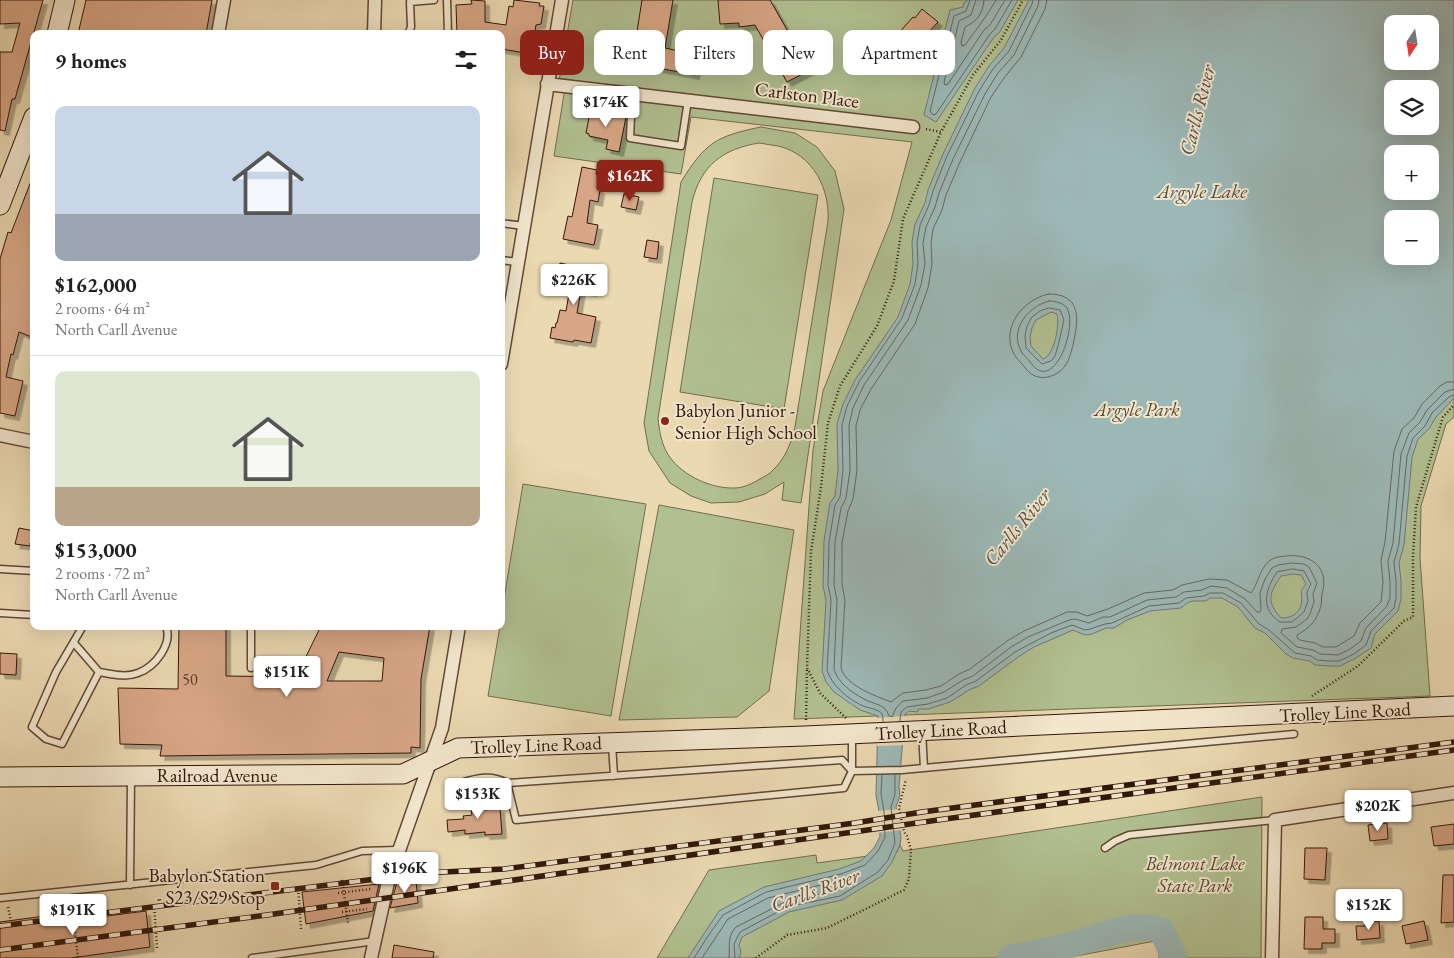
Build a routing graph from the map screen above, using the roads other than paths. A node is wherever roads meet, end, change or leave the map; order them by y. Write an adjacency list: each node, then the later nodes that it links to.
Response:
1 (65, 0): 7 (main road)
2 (224, 0): 8 (street)
3 (375, 0): 9 (street)
4 (434, 0): 10 (lane)
5 (447, 0): 11 (lane)
6 (562, 0): 12 (street)
7 (58, 30)
8 (219, 30)
9 (374, 30)
10 (410, 30)
11 (448, 30)
12 (547, 84): 13 (street, Carlston Place); 19 (street)
13 (632, 94): 14 (street, Carlston Place); 14 (lane)
14 (688, 100): 16 (street, Carlston Place)
15 (30, 126): 17 (main road)
16 (913, 127)
17 (0, 205)
18 (505, 223): 19 (lane)
19 (524, 226): 21 (street)
20 (505, 260): 21 (lane)
21 (518, 262): 22 (street)
22 (505, 340)
23 (0, 435): 24 (street)
24 (30, 441)
25 (0, 569): 26 (lane)
26 (30, 571)
27 (0, 613): 28 (lane)
28 (30, 615)
29 (81, 630): 33 (lane)
30 (167, 630): 35 (lane)
31 (251, 630): 34 (lane)
32 (458, 630): 41 (street)
33 (74, 643): 35 (lane); 35 (lane)
34 (251, 668)
35 (99, 672)
36 (1454, 706): 38 (main road, Trolley Line Road)
37 (852, 726): 38 (main road, Trolley Line Road); 40 (main road, Trolley Line Road); 43 (lane)
38 (915, 731): 42 (lane)
39 (1294, 734): 42 (lane)
40 (612, 743): 41 (main road, Trolley Line Road); 45 (lane)
41 (431, 762): 44 (main road, Railroad Avenue); 52 (street)
42 (924, 768): 43 (lane)
43 (852, 771): 45 (lane); 48 (lane)
44 (131, 776): 46 (main road, Railroad Avenue); 53 (lane)
45 (614, 776): 48 (lane)
46 (0, 777)
47 (460, 783): 48 (lane)
48 (507, 783)
49 (1454, 793): 50 (street)
50 (1275, 820): 51 (lane); 58 (street)
51 (1105, 848)
52 (398, 850): 53 (lane); 55 (street)
53 (130, 884): 54 (lane)
54 (0, 898)
55 (375, 941): 56 (lane); 57 (street)
56 (252, 958)
57 (371, 958)
58 (1272, 958)

